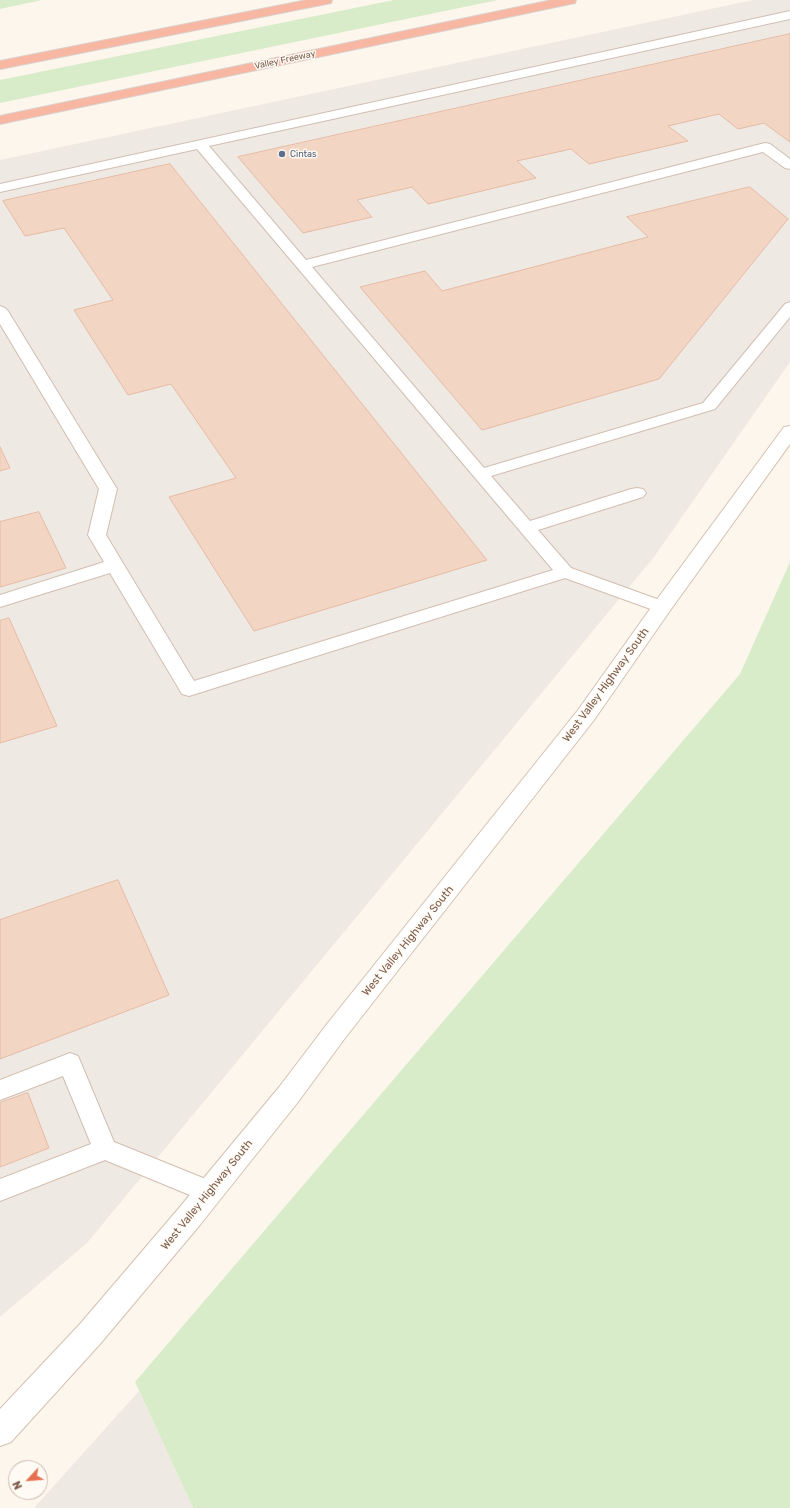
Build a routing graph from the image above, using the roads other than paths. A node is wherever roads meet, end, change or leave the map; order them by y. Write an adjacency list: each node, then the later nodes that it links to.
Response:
1 (326, 0): 4 (highway)
2 (570, 0): 5 (highway, Valley Freeway)
3 (790, 15): 6 (lane)
4 (0, 65)
5 (0, 120)
6 (200, 144): 8 (lane); 9 (lane)
7 (790, 166): 9 (lane)
8 (0, 188)
9 (303, 265): 13 (lane)
10 (790, 307): 13 (lane)
11 (0, 311): 16 (lane)
12 (790, 430): 19 (main road, West Valley Highway South)
13 (480, 474): 15 (lane)
14 (637, 493): 15 (lane)
15 (526, 528): 17 (lane)
16 (115, 565): 17 (lane); 18 (lane)
17 (565, 572): 19 (lane)
18 (0, 601)
19 (662, 607): 23 (main road, West Valley Highway South)
20 (0, 1090): 21 (lane)
21 (105, 1149): 22 (lane); 23 (lane)
22 (0, 1190)
23 (209, 1192): 24 (main road, West Valley Highway South)
24 (0, 1431)

